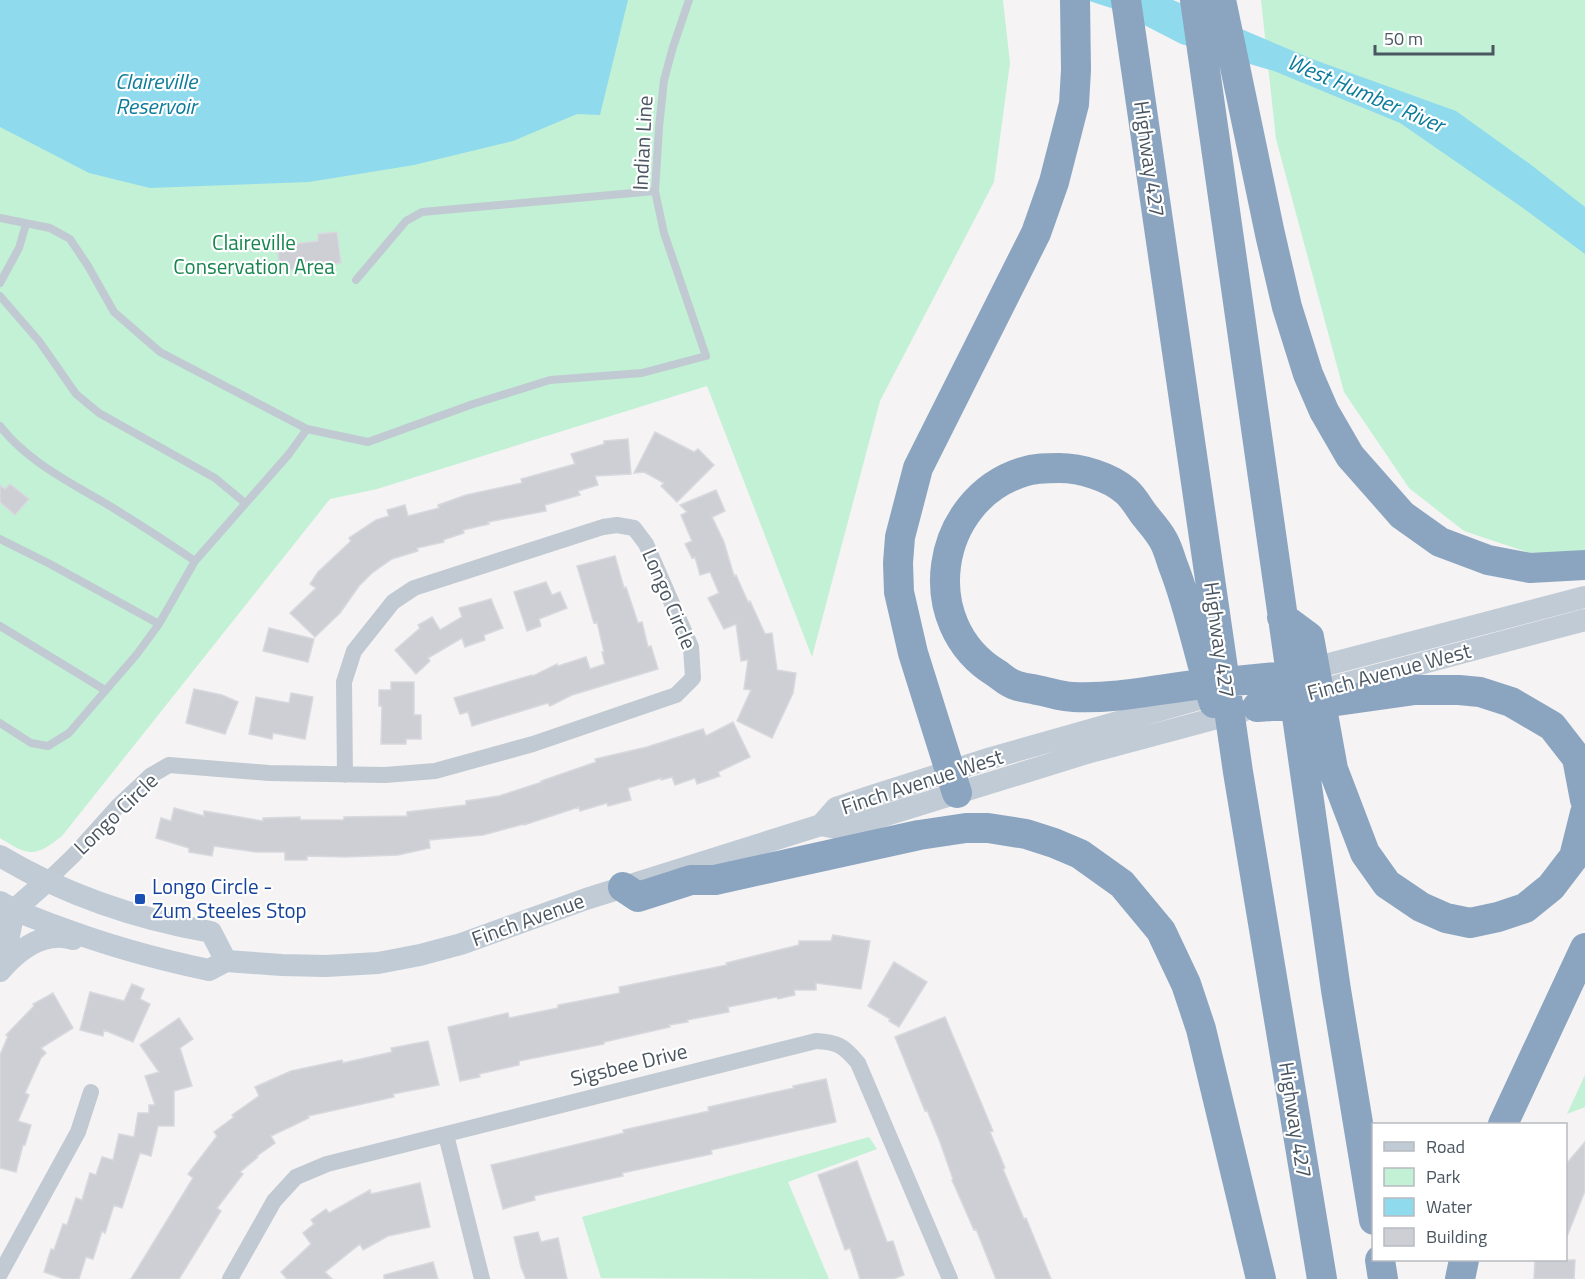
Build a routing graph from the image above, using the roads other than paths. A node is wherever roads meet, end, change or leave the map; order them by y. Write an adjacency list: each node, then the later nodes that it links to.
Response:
1 (689, 0): 6 (lane, Indian Line)
2 (1075, 0): 31 (highway)
3 (1126, 0): 29 (highway, Highway 427)
4 (1195, 0): 19 (highway)
5 (1221, 0): 17 (highway)
6 (655, 191): 9 (lane); 13 (lane, Indian Line)
7 (0, 218): 8 (lane)
8 (26, 224): 10 (lane); 13 (lane)
9 (356, 280)
10 (0, 283)
11 (0, 296): 14 (lane)
12 (0, 426): 16 (lane)
13 (307, 429): 14 (lane)
14 (245, 503): 16 (lane)
15 (0, 539): 21 (lane)
16 (195, 561): 21 (lane)
17 (1585, 565)
18 (1585, 597): 23 (main road, Finch Avenue West)
19 (1282, 617): 33 (highway); 47 (highway)
20 (1585, 620): 24 (main road, Finch Avenue West)
21 (159, 624): 25 (lane)
22 (0, 626): 25 (lane)
23 (1285, 676): 26 (highway)
24 (1367, 687): 27 (highway); 32 (highway)
25 (105, 690): 28 (lane)
26 (1158, 701): 29 (highway); 31 (main road, Finch Avenue West)
27 (1257, 707): 31 (main road, Finch Avenue West)
28 (0, 723)
29 (1238, 772): 55 (highway, Highway 427)
30 (345, 775): 30 (street, Longo Circle); 36 (street, Longo Circle)
31 (954, 782): 34 (main road, Finch Avenue West)
32 (1585, 800)
33 (1585, 813)
34 (821, 825): 37 (main road, Finch Avenue)
35 (0, 856): 36 (main road)
36 (47, 881): 38 (main road, Longo Circle); 42 (main road)
37 (623, 887): 42 (main road, Finch Avenue); 54 (highway)
38 (5, 910): 39 (main road); 41 (main road, Finch Avenue)
39 (0, 948)
40 (1585, 948): 45 (highway)
41 (140, 954): 42 (main road, Finch Avenue); 43 (main road)
42 (226, 961)
43 (0, 971)
44 (91, 1092): 50 (street)
45 (1504, 1123)
46 (446, 1135): 51 (street, Sigsbee Drive); 52 (street); 53 (street, Sigsbee Drive)
47 (1372, 1208)
48 (1380, 1261): 56 (highway)
49 (1464, 1261): 57 (highway)
50 (0, 1274)
51 (230, 1279)
52 (482, 1279)
53 (950, 1279)
54 (1261, 1279)
55 (1322, 1279)
56 (1383, 1279)
57 (1460, 1279)

